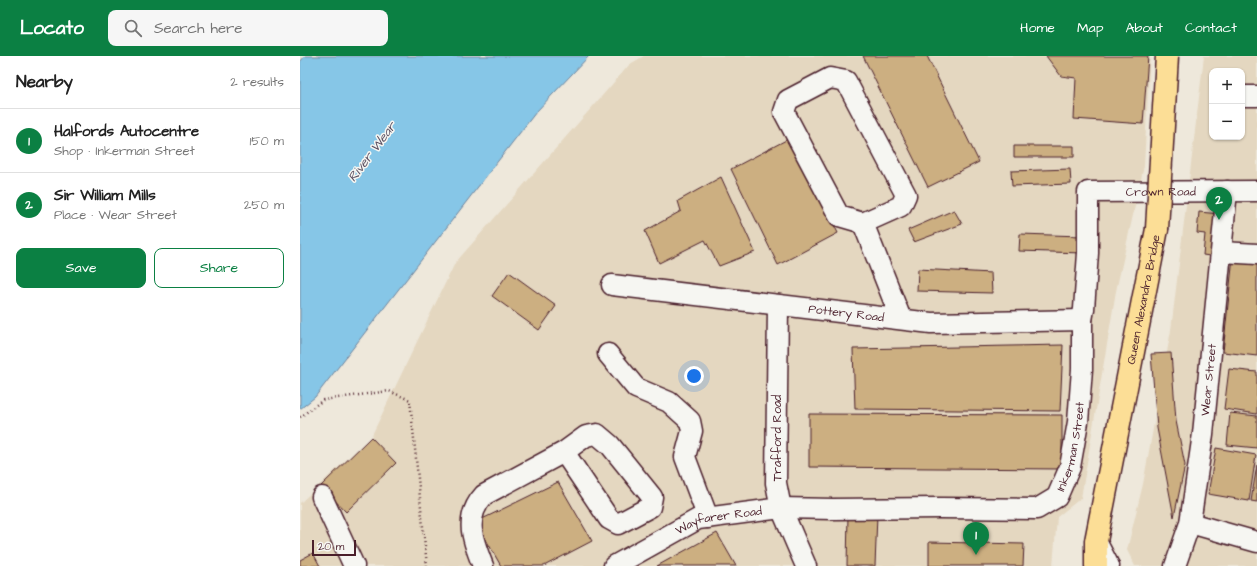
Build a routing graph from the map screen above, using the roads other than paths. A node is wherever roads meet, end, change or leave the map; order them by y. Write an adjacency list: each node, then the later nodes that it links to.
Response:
1 (1167, 56): 21 (main road, Queen Alexandra Bridge, bridge)
2 (1245, 96): 3 (street)
3 (1257, 96)
4 (1227, 191): 5 (street, Crown Road); 6 (street, Crown Road); 8 (street, Wear Street)
5 (1257, 191)
6 (1088, 192): 13 (street, Inkerman Street)
7 (864, 223): 7 (street); 12 (street)
8 (1222, 252): 9 (street); 20 (street, Wear Street)
9 (1257, 254)
10 (612, 285): 11 (street, Pottery Road)
11 (778, 305): 12 (street, Pottery Road); 17 (street, Trafford Road)
12 (901, 319): 13 (street, Pottery Road)
13 (1082, 320): 18 (street, Inkerman Street)
14 (608, 354): 19 (street)
15 (564, 452): 15 (street); 24 (street)
16 (322, 497): 23 (street)
17 (781, 508): 18 (street, Wayfarer Road); 19 (street, Wayfarer Road); 26 (street, Trafford Road)
18 (833, 510)
19 (708, 518): 25 (street, Wayfarer Road)
20 (1190, 522): 22 (street); 30 (street, Wear Street)
21 (1096, 541): 27 (main road); 28 (main road); 29 (street)
22 (1257, 542)
23 (354, 566)
24 (483, 566)
25 (614, 566)
26 (806, 566)
27 (1083, 566)
28 (1096, 566)
29 (1109, 566)
30 (1175, 566)

